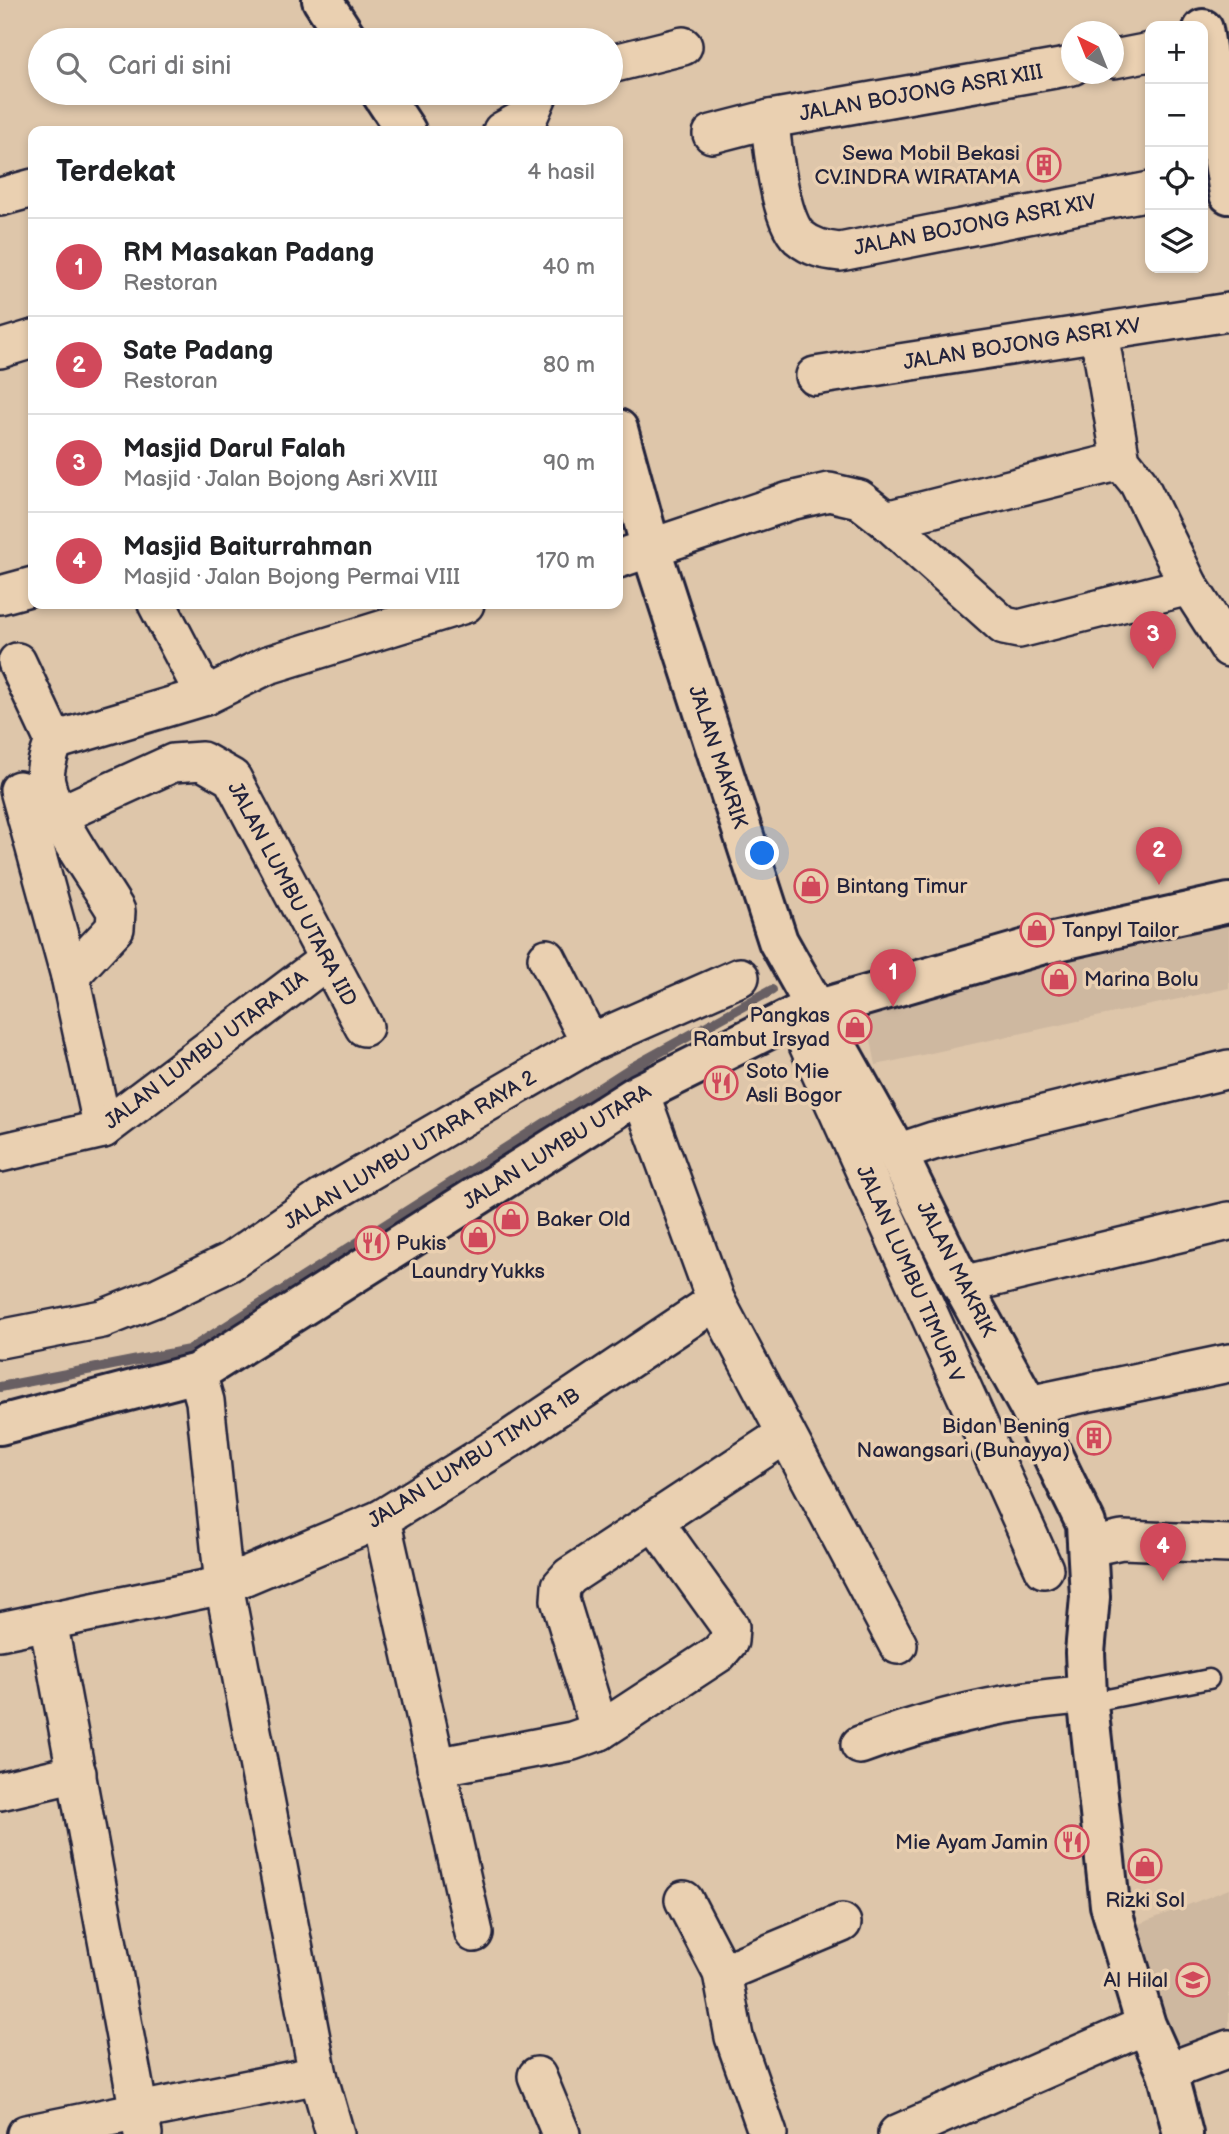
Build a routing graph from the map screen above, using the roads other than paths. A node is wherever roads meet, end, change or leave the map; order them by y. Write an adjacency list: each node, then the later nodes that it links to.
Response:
1 (322, 0): 4 (street)
2 (1198, 0): 3 (street)
3 (1201, 21)
4 (340, 28)
5 (683, 46): 8 (street)
6 (1145, 53): 7 (street)
7 (1124, 57)
8 (623, 61)
9 (1061, 68): 13 (street, JALAN BOJONG ASRI XIII)
10 (1208, 81): 17 (street)
11 (390, 105): 14 (street)
12 (534, 105): 15 (street)
13 (770, 119): 16 (street, JALAN BOJONG ASRI XIII); 19 (street, JALAN BOJONG ASRI XIV)
14 (403, 126)
15 (511, 126)
16 (712, 134)
17 (1219, 183)
18 (28, 189): 20 (street)
19 (1145, 192)
20 (0, 197)
21 (1229, 312): 22 (street, JALAN BOJONG ASRI XV)
22 (1099, 333): 25 (street, JALAN BOJONG ASRI XV); 26 (street)
23 (28, 341): 24 (street)
24 (0, 349)
25 (815, 376)
26 (1121, 461): 28 (street); 30 (street)
27 (623, 466): 29 (street, JALAN MAKRIK)
28 (886, 520): 29 (street); 30 (street)
29 (635, 554): 46 (street, JALAN MAKRIK)
30 (1189, 586): 35 (street)
31 (28, 587): 32 (street)
32 (0, 595)
33 (160, 609): 37 (street)
34 (449, 609): 37 (street)
35 (1229, 648)
36 (17, 662): 38 (street)
37 (205, 696): 38 (street)
38 (54, 741): 39 (street)
39 (22, 789): 40 (street); 44 (street)
40 (59, 815): 43 (street, JALAN LUMBU UTARA IID); 44 (street)
41 (1229, 903): 46 (street, JALAN LUMBU UTARA)
42 (547, 958): 48 (street)
43 (327, 960): 47 (street, JALAN LUMBU UTARA IID); 51 (street, JALAN LUMBU UTARA IIA)
44 (70, 976): 51 (street)
45 (740, 977): 48 (street, JALAN LUMBU UTARA RAYA 2)
46 (805, 1012): 50 (street, JALAN LUMBU UTARA); 53 (street, JALAN MAKRIK); 67 (street, JALAN LUMBU TIMUR V)
47 (364, 1027)
48 (590, 1044): 57 (street, JALAN LUMBU UTARA RAYA 2)
49 (1229, 1069): 53 (street)
50 (640, 1093): 56 (street); 59 (street, JALAN LUMBU UTARA)
51 (103, 1129): 52 (street, JALAN LUMBU UTARA IIA)
52 (0, 1153)
53 (897, 1153): 55 (street, JALAN MAKRIK)
54 (1229, 1221): 55 (street)
55 (961, 1285): 60 (street, JALAN MAKRIK)
56 (716, 1301): 62 (street); 63 (street, JALAN LUMBU TIMUR 1B)
57 (0, 1339)
58 (1229, 1363): 60 (street)
59 (197, 1373): 61 (street, JALAN LUMBU UTARA); 68 (street)
60 (1028, 1405): 66 (street, JALAN MAKRIK)
61 (0, 1425)
62 (786, 1434): 64 (street); 71 (street)
63 (381, 1519): 68 (street, JALAN LUMBU TIMUR 1B); 76 (street)
64 (654, 1521): 74 (street); 74 (street)
65 (1229, 1544): 66 (street)
66 (1089, 1547): 73 (street, JALAN MAKRIK)
67 (1044, 1569)
68 (224, 1584): 69 (street, JALAN LUMBU TIMUR 1B); 86 (street)
69 (48, 1620): 70 (street, JALAN LUMBU TIMUR 1B); 77 (street)
70 (0, 1631)
71 (898, 1645)
72 (1209, 1679): 73 (lane)
73 (1087, 1699): 75 (street); 83 (street, JALAN MAKRIK)
74 (600, 1731): 76 (street)
75 (859, 1745)
76 (436, 1767): 81 (street)
77 (77, 1773): 78 (street); 88 (street)
78 (0, 1791)
79 (684, 1900): 82 (street)
80 (842, 1923): 82 (street)
81 (474, 1933)
82 (722, 1973): 92 (street)
83 (1146, 2025): 85 (street, JALAN MAKRIK); 93 (street)
84 (1229, 2049): 85 (street)
85 (1167, 2072): 94 (street, JALAN MAKRIK)
86 (318, 2075): 88 (street); 90 (street)
87 (537, 2076): 91 (street)
88 (141, 2123): 89 (street)
89 (26, 2134)
90 (335, 2134)
91 (561, 2134)
92 (768, 2134)
93 (897, 2134)
94 (1183, 2134)

